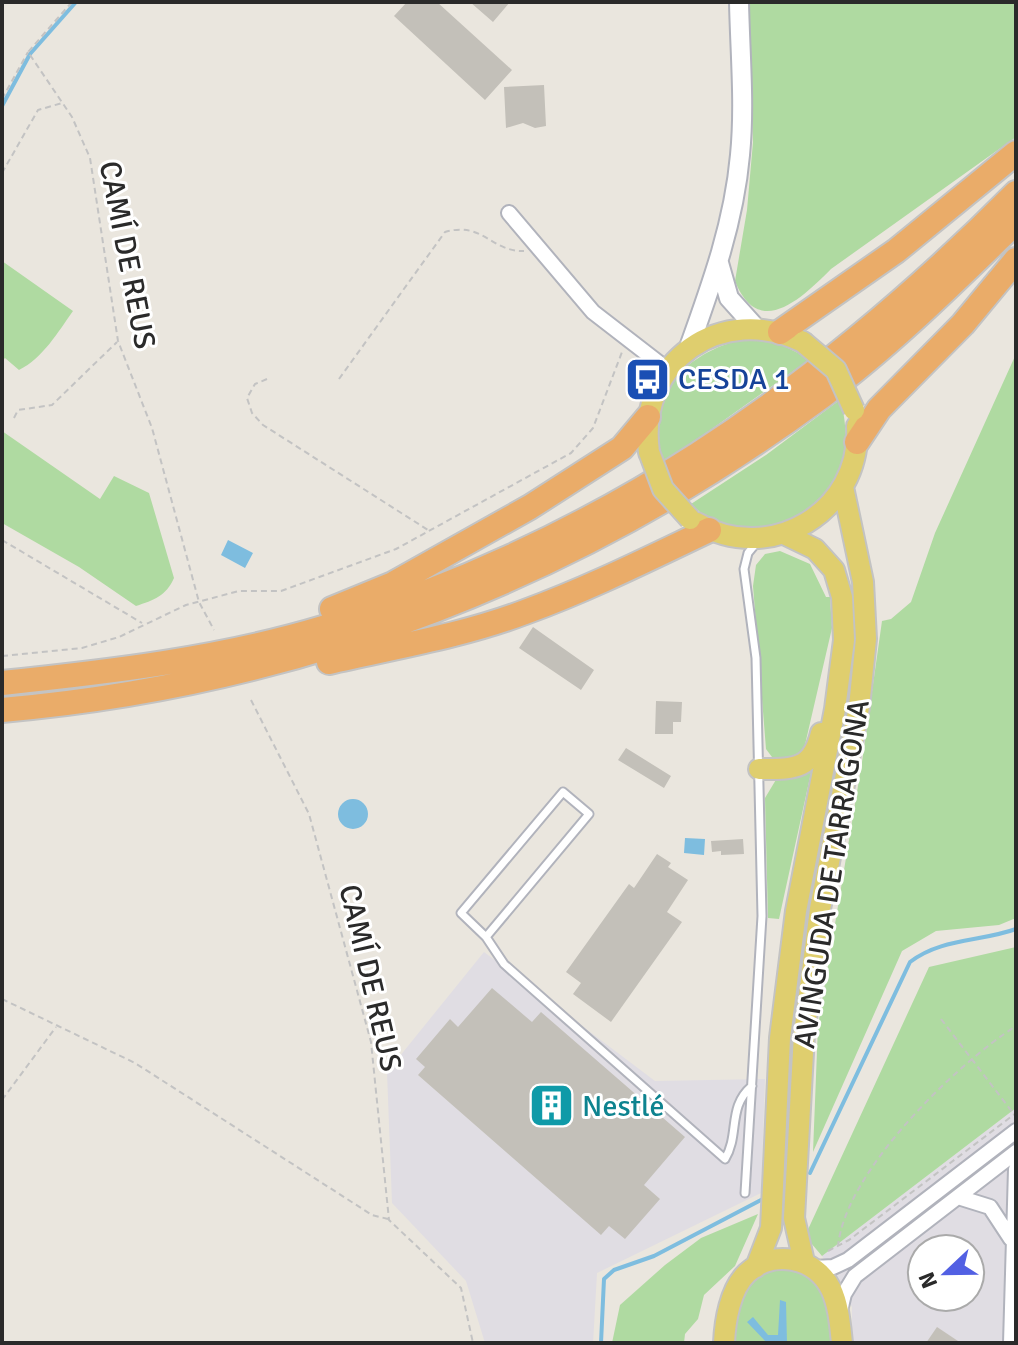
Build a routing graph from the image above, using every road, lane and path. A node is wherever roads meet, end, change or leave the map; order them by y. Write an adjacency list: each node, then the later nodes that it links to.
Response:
1 (72, 2): 3 (path)
2 (739, 2): 13 (main road)
3 (28, 52): 4 (path); 5 (path, CAMÍ DE REUS)
4 (2, 99)
5 (63, 103): 7 (path); 17 (path, CAMÍ DE REUS)
6 (1016, 153): 15 (highway)
7 (2, 173)
8 (1016, 193): 34 (highway)
9 (509, 213): 11 (street)
10 (1016, 222): 39 (highway)
11 (541, 251): 16 (street); 21 (path)
12 (1016, 260): 24 (highway)
13 (719, 263): 14 (main road); 18 (main road)
14 (756, 328): 15 (main road); 18 (main road)
15 (780, 332): 24 (main road, bridge)
16 (627, 340): 19 (street); 27 (path)
17 (118, 341): 23 (path); 31 (path, CAMÍ DE REUS)
18 (688, 350): 19 (main road)
19 (668, 370): 22 (main road)
20 (267, 379): 27 (path)
21 (339, 379)
22 (648, 417): 26 (main road, bridge); 34 (highway)
23 (14, 418)
24 (857, 442): 25 (main road)
25 (843, 487): 28 (main road); 60 (main road, AVINGUDA DE TARRAGONA)
26 (699, 524): 29 (main road); 39 (highway)
27 (429, 531): 31 (path)
28 (784, 534): 29 (main road); 35 (main road, AVINGUDA DE TARRAGONA)
29 (760, 539): 41 (lane)
30 (2, 540): 32 (path)
31 (199, 602): 32 (path); 33 (path, CAMÍ DE REUS)
32 (143, 624): 36 (path)
33 (214, 630)
34 (265, 640): 37 (highway)
35 (844, 640): 41 (main road); 61 (main road, AVINGUDA DE TARRAGONA)
36 (2, 656)
37 (2, 683)
38 (251, 700): 56 (path, CAMÍ DE REUS)
39 (59, 705): 40 (highway)
40 (2, 710)
41 (759, 769): 48 (lane)
42 (486, 937): 42 (lane); 48 (lane)
43 (2, 1000): 46 (path)
44 (941, 1019): 47 (path)
45 (1016, 1026): 47 (path)
46 (57, 1027): 49 (path); 56 (path)
47 (971, 1058): 50 (path); 58 (path)
48 (752, 1086): 54 (lane)
49 (2, 1100)
50 (1015, 1115): 58 (path)
51 (1016, 1131): 60 (street)
52 (1016, 1152): 55 (street)
53 (1016, 1169): 57 (street)
54 (745, 1193)
55 (958, 1197): 57 (street); 62 (street)
56 (389, 1220): 63 (path)
57 (1013, 1243): 66 (street)
58 (838, 1247): 59 (path)
59 (828, 1251)
60 (809, 1265): 61 (main road); 62 (main road, AVINGUDA DE TARRAGONA)
61 (756, 1267): 64 (main road, AVINGUDA DE TARRAGONA)
62 (839, 1315): 65 (main road, AVINGUDA DE TARRAGONA)
63 (473, 1343)
64 (724, 1343)
65 (842, 1343)
66 (1011, 1343)

